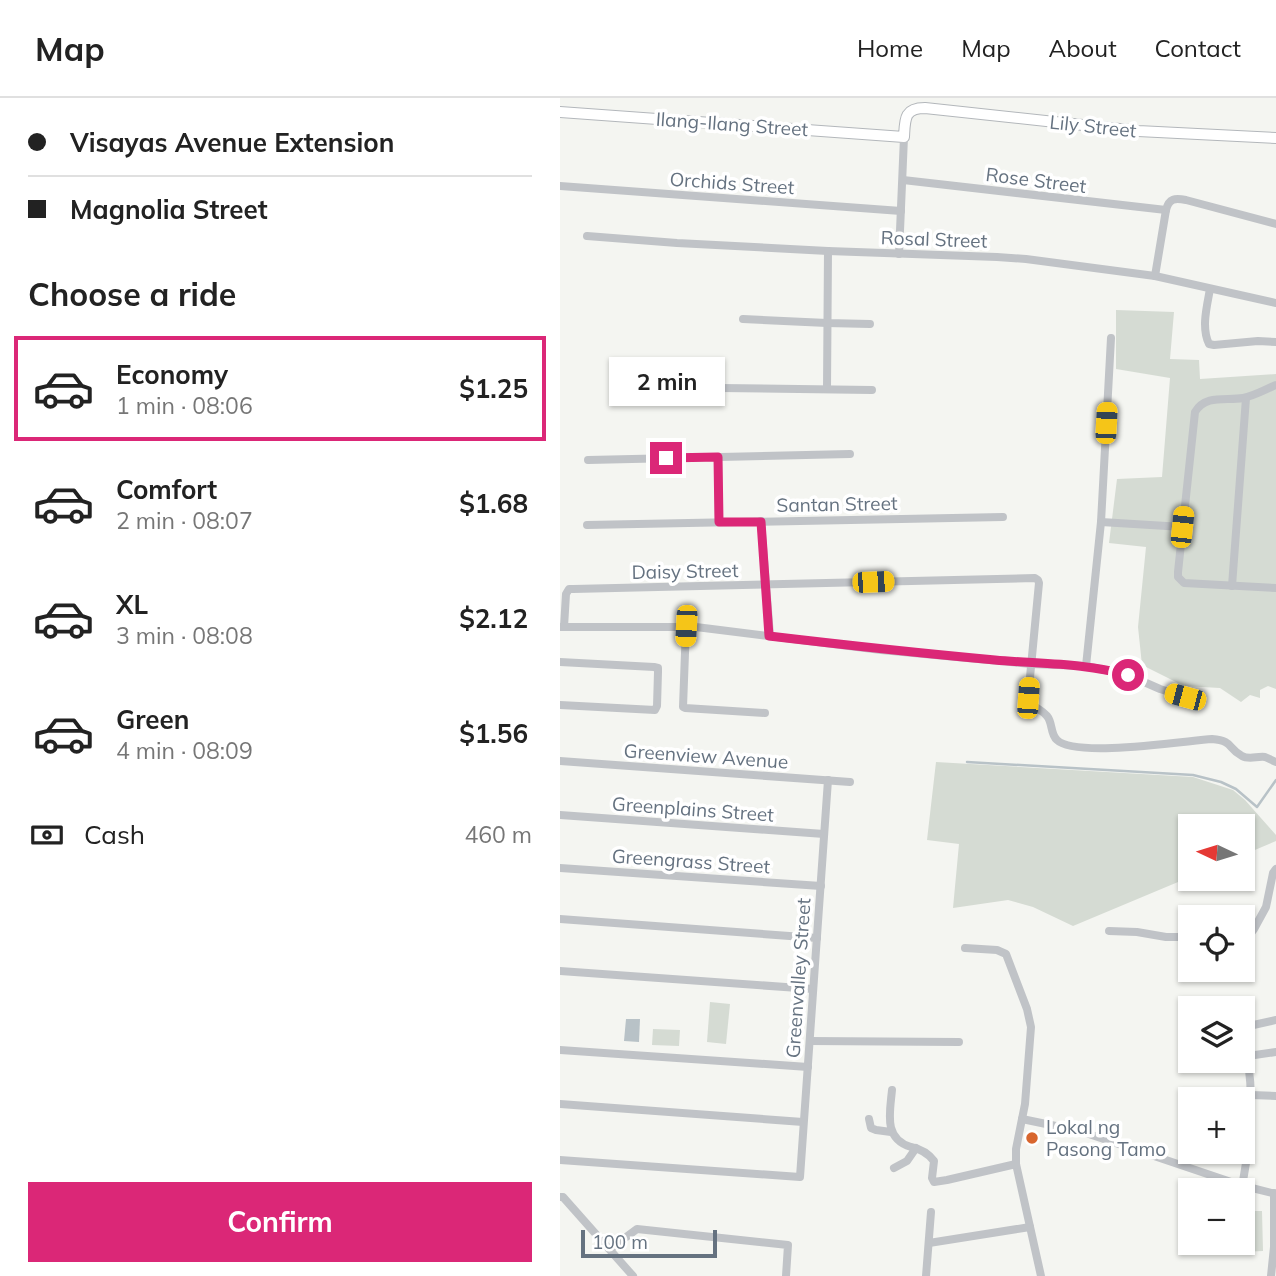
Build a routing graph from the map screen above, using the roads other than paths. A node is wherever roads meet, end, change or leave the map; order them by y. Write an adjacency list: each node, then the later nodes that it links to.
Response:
1 (560, 112): 2 (street, Ilang-Ilang Street)
2 (904, 137): 3 (street, Lily Street); 4 (street)
3 (1276, 138)
4 (903, 180): 6 (street, Rose Street); 7 (street)
5 (560, 186): 7 (street, Orchids Street)
6 (1166, 210): 8 (street); 12 (street)
7 (901, 211): 11 (street)
8 (1276, 224)
9 (587, 236): 10 (street, Rosal Street)
10 (828, 251): 11 (street, Rosal Street); 16 (street)
11 (899, 254): 12 (street, Rosal Street)
12 (1155, 276): 13 (street, Rosal Street)
13 (1210, 289): 14 (street, Rosal Street); 19 (street)
14 (1276, 303)
15 (743, 319): 16 (street)
16 (827, 323): 17 (street); 22 (street)
17 (870, 324)
18 (1111, 338): 31 (street)
19 (1276, 342)
20 (1276, 384): 24 (street)
21 (720, 388): 22 (street)
22 (827, 389): 23 (street)
23 (872, 390)
24 (1246, 398): 33 (street); 35 (street)
25 (850, 454): 26 (street)
26 (718, 457): 27 (street); 29 (street)
27 (587, 460)
28 (1003, 517): 30 (street, Santan Street)
29 (719, 522): 30 (street, Santan Street); 32 (street, Santan Street)
30 (761, 522): 34 (street)
31 (1101, 522): 33 (street); 42 (street)
32 (587, 525)
33 (1182, 527): 35 (street)
34 (766, 585): 38 (street, Daisy Street); 39 (street); 41 (street, Daisy Street)
35 (1232, 586): 36 (street)
36 (1276, 588)
37 (686, 626): 38 (street); 39 (street); 45 (street)
38 (562, 627)
39 (769, 636): 41 (street)
40 (560, 662): 44 (street)
41 (1031, 664): 42 (street); 47 (street)
42 (1086, 666): 43 (street)
43 (1185, 697)
44 (560, 705)
45 (765, 713)
46 (560, 761): 48 (street, Greenview Avenue)
47 (1276, 762)
48 (828, 780): 49 (street, Greenview Avenue); 51 (street, Greenvalley Street)
49 (850, 782)
50 (560, 816): 51 (street, Greenplains Street)
51 (824, 834): 54 (street, Greenvalley Street)
52 (560, 868): 54 (street, Greengrass Street)
53 (1276, 869): 56 (street)
54 (821, 886): 59 (street, Greenvalley Street)
55 (560, 919): 59 (street)
56 (1255, 927)
57 (1109, 931): 58 (street)
58 (1178, 937)
59 (817, 938): 62 (street, Greenvalley Street)
60 (965, 948): 76 (street)
61 (560, 971): 62 (street)
62 (813, 989): 65 (street, Greenvalley Street)
63 (1276, 1020): 64 (street)
64 (1255, 1024)
65 (810, 1041): 66 (street); 70 (street, Greenvalley Street)
66 (959, 1042)
67 (560, 1050): 70 (street)
68 (1276, 1052): 69 (street)
69 (1255, 1055)
70 (808, 1067): 77 (street, Greenvalley Street)
71 (892, 1090): 78 (street)
72 (1255, 1095): 73 (street)
73 (1276, 1096)
74 (560, 1104): 77 (street)
75 (869, 1119): 78 (street)
76 (1022, 1119): 81 (street); 83 (street)
77 (803, 1122): 80 (street, Greenvalley Street)
78 (891, 1132): 79 (street)
79 (916, 1148): 81 (street); 82 (street)
80 (560, 1160)
81 (1016, 1164): 88 (street)
82 (894, 1168)
83 (1220, 1178)
84 (1255, 1189): 85 (street)
85 (1275, 1194): 95 (street)
86 (560, 1196): 90 (street)
87 (931, 1212): 89 (street)
88 (1030, 1227): 89 (street); 94 (street)
89 (929, 1244): 93 (street)
90 (610, 1249): 91 (street); 92 (street)
91 (633, 1276)
92 (786, 1276)
93 (926, 1276)
94 (1041, 1276)
95 (1271, 1276)

